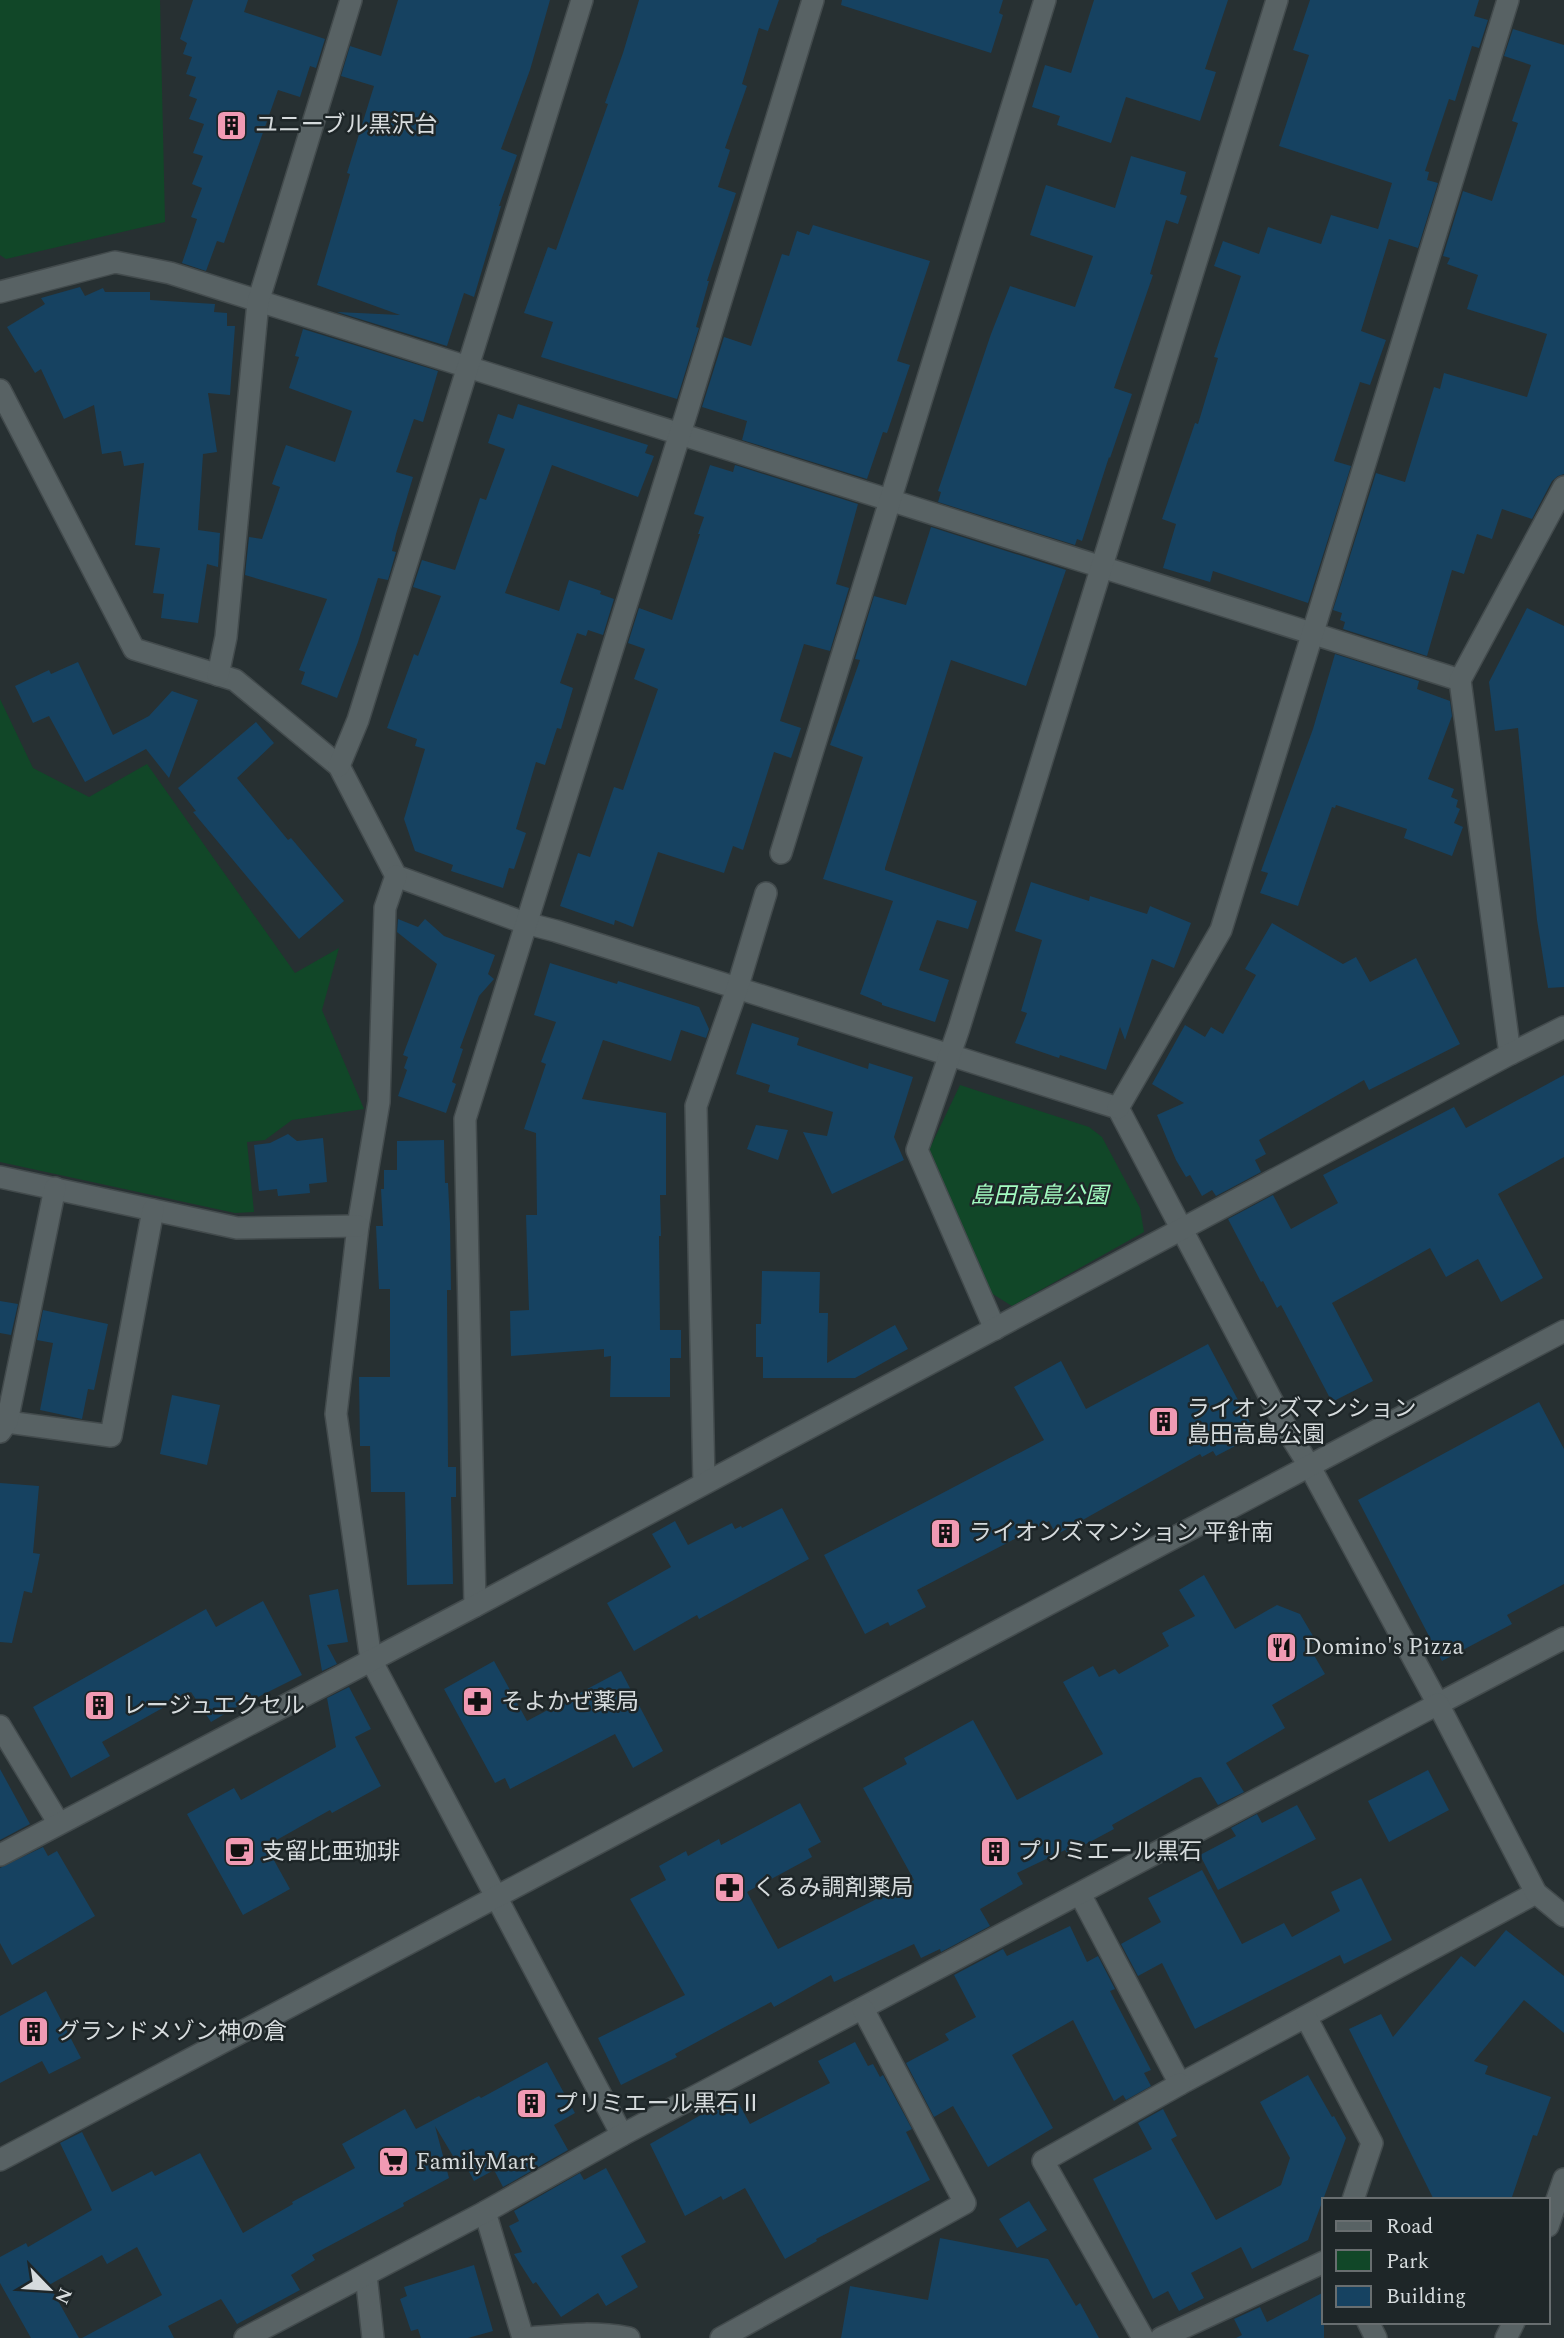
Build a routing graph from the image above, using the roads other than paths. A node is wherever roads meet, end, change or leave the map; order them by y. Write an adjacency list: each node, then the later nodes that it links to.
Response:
1 (351, 0): 8 (street)
2 (582, 0): 9 (street)
3 (813, 0): 11 (street)
4 (1045, 0): 13 (street)
5 (1277, 0): 14 (street)
6 (1508, 0): 15 (street)
7 (0, 292): 8 (street)
8 (258, 302): 9 (street); 16 (street)
9 (468, 367): 11 (street); 18 (street)
10 (0, 390): 16 (street)
11 (680, 434): 13 (street); 22 (street)
12 (1564, 487): 17 (street)
13 (891, 501): 14 (street); 19 (street)
14 (1103, 566): 15 (street); 25 (street)
15 (1314, 634): 17 (street); 27 (street)
16 (218, 675): 18 (street)
17 (1460, 680): 26 (street)
18 (339, 766): 20 (street)
19 (781, 852)
20 (396, 876): 22 (street); 31 (street)
21 (766, 893): 23 (street)
22 (525, 923): 23 (street); 38 (street)
23 (737, 989): 25 (street); 37 (street)
24 (1564, 1027): 26 (street)
25 (951, 1054): 27 (street); 33 (street)
26 (1510, 1054): 32 (street)
27 (1118, 1108): 32 (street)
28 (0, 1177): 29 (street)
29 (55, 1188): 30 (street); 35 (street)
30 (153, 1210): 31 (street); 35 (street)
31 (358, 1226): 40 (street)
32 (1182, 1230): 33 (street); 36 (street)
33 (995, 1329): 37 (street)
34 (1564, 1331): 36 (street)
35 (3, 1427)
36 (1310, 1467): 41 (street); 47 (street)
37 (704, 1483): 38 (street)
38 (475, 1606): 40 (street)
39 (1564, 1638): 41 (street)
40 (371, 1660): 43 (street); 47 (street)
41 (1438, 1704): 45 (street); 46 (street)
42 (0, 1726): 43 (street)
43 (58, 1822): 44 (street)
44 (0, 1855)
45 (1536, 1892): 48 (street); 50 (street)
46 (1080, 1894): 49 (street); 51 (street)
47 (496, 1898): 52 (street); 53 (street)
48 (1564, 1916)
49 (863, 2009): 52 (street); 65 (street)
50 (1306, 2017): 51 (street); 55 (street)
51 (1180, 2084): 66 (street)
52 (622, 2135): 56 (street)
53 (0, 2160)
54 (1564, 2179): 57 (street)
55 (1354, 2198)
56 (485, 2212): 59 (street); 63 (street)
57 (1550, 2220)
58 (1322, 2263): 67 (street)
59 (366, 2275): 61 (street); 62 (street)
60 (603, 2335): 63 (street); 64 (street)
61 (245, 2338)
62 (373, 2338)
63 (525, 2338)
64 (629, 2338)
65 (720, 2338)
66 (1143, 2338)
67 (1161, 2338)

